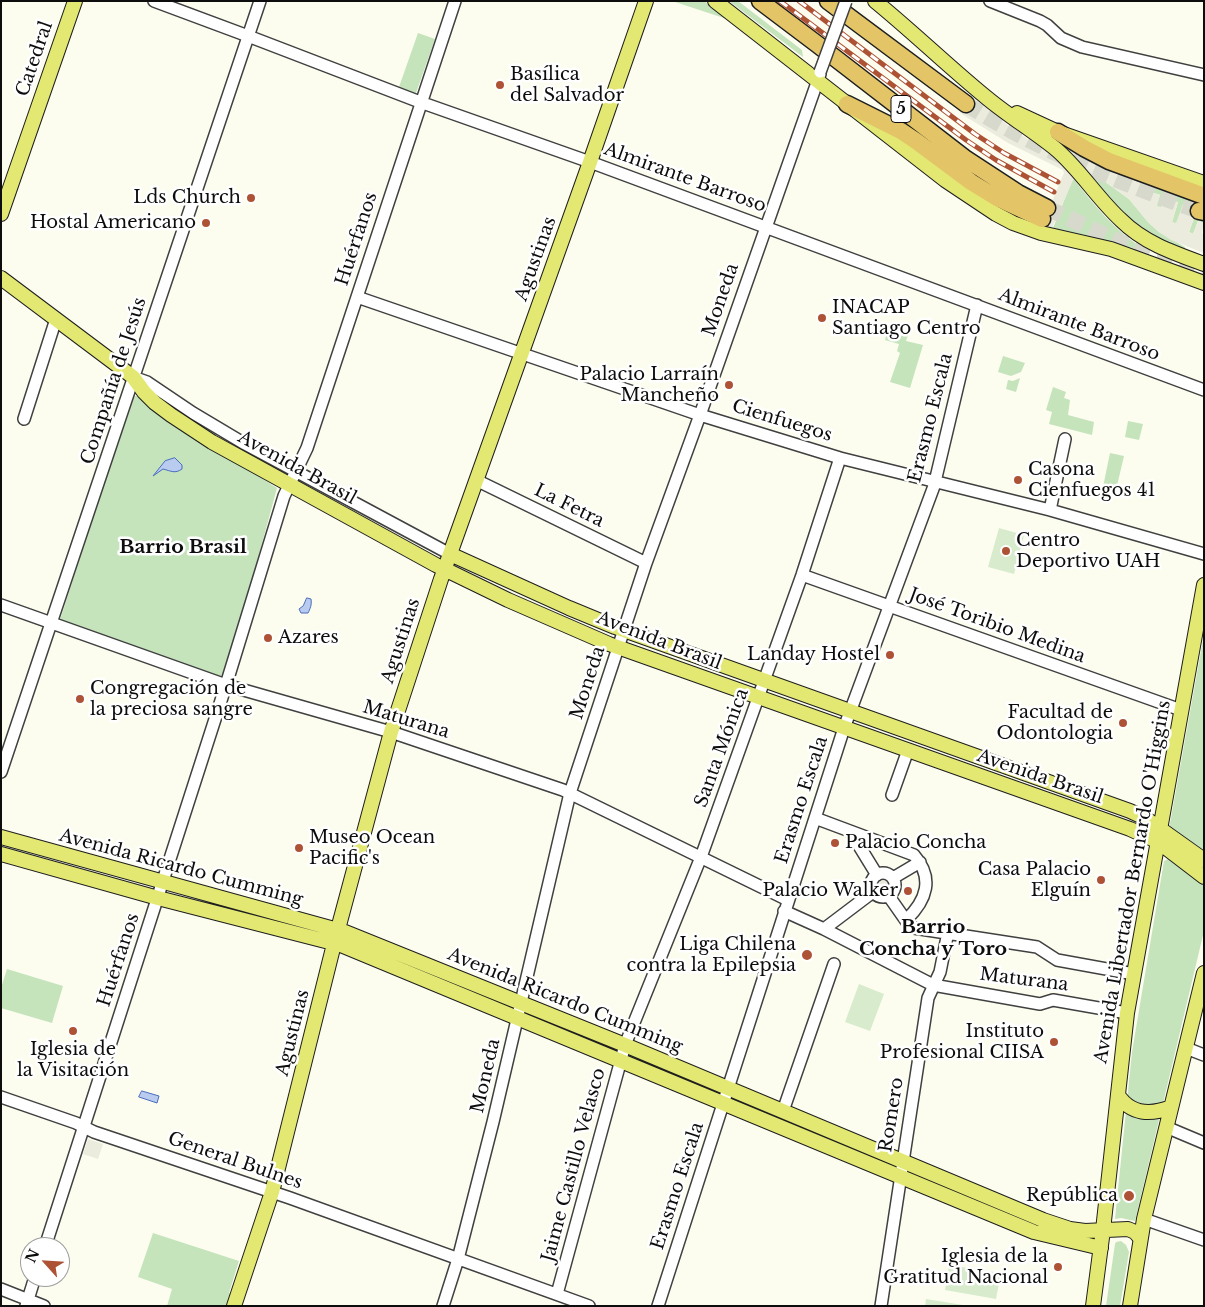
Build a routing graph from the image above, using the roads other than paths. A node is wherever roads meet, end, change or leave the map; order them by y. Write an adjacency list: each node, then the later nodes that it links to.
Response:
1 (75, 1): 24 (main road, Catedral)
2 (260, 1): 13 (street, Compañía de Jesús)
3 (455, 1): 17 (street, Huérfanos)
4 (646, 1): 21 (main road, Agustinas)
5 (715, 1): 15 (main road)
6 (760, 1): 18 (highway, 5)
7 (828, 1): 19 (highway, 5)
8 (846, 1): 15 (street, Moneda, bridge)
9 (875, 1): 16 (main road)
10 (990, 1): 12 (street)
11 (161, 2): 13 (street, Almirante Barroso)
12 (1010, 5): 14 (street)
13 (248, 36): 17 (street, Almirante Barroso); 33 (street, Compañía de Jesús)
14 (1204, 75)
15 (819, 76): 18 (main road); 25 (street, Moneda)
16 (986, 98): 20 (main road); 26 (main road)
17 (420, 102): 21 (street, Almirante Barroso); 29 (street, Huérfanos)
18 (847, 104): 28 (main road)
19 (966, 104)
20 (1058, 132): 22 (main road); 23 (highway)
21 (590, 162): 25 (street, Almirante Barroso); 32 (main road, Agustinas)
22 (1204, 183)
23 (1202, 206)
24 (1, 214)
25 (765, 226): 30 (street, Almirante Barroso); 35 (street, Moneda)
26 (1204, 264)
27 (1, 278): 31 (main road, Avenida Brasil)
28 (1204, 283)
29 (357, 297): 32 (street, Cienfuegos); 39 (street, Huérfanos)
30 (976, 305): 34 (street, Almirante Barroso); 41 (street, Erasmo Escala)
31 (56, 319): 33 (main road, Avenida Brasil); 36 (street)
32 (522, 354): 35 (street, Cienfuegos); 40 (main road, Agustinas)
33 (133, 377): 39 (street, Avenida Brasil); 42 (main road, Avenida Brasil); 52 (street, Compañía de Jesús)
34 (1204, 390)
35 (700, 414): 38 (street, Cienfuegos); 46 (street, Moneda)
36 (24, 419)
37 (1065, 439): 43 (street)
38 (840, 458): 41 (street, Cienfuegos); 48 (street, Santa Mónica)
39 (295, 472): 42 (street, Huérfanos); 44 (street, Avenida Brasil)
40 (476, 480): 44 (main road, Agustinas); 46 (street, La Fetra)
41 (935, 482): 43 (street, Cienfuegos); 51 (street, Erasmo Escala)
42 (289, 485): 47 (main road, Avenida Brasil); 56 (street, Huérfanos)
43 (1050, 510): 45 (street, Cienfuegos)
44 (450, 554): 47 (main road, Agustinas); 53 (main road, Avenida Brasil)
45 (1204, 554)
46 (646, 563): 53 (street, Moneda)
47 (444, 569): 54 (main road, Avenida Brasil); 61 (main road, Agustinas)
48 (802, 575): 51 (street, José Toribio Medina); 55 (street, Santa Mónica)
49 (1204, 585): 58 (main road, Avenida Libertador Bernardo O'Higgins)
50 (1, 605): 52 (street, Maturana)
51 (889, 606): 58 (street, José Toribio Medina); 59 (street, Erasmo Escala)
52 (52, 624): 56 (street, Maturana); 63 (street, Compañía de Jesús)
53 (624, 630): 54 (street, Moneda); 55 (main road, Avenida Brasil)
54 (618, 647): 57 (main road, Avenida Brasil); 64 (street, Moneda)
55 (764, 681): 57 (street, Santa Mónica); 59 (main road, Avenida Brasil)
56 (226, 685): 61 (street, Maturana); 79 (street, Huérfanos)
57 (758, 698): 60 (main road, Avenida Brasil); 71 (street, Santa Mónica)
58 (1181, 710): 68 (main road, Avenida Libertador Bernardo O'Higgins)
59 (850, 711): 60 (street, Erasmo Escala); 68 (main road, Avenida Brasil)
60 (844, 728): 62 (main road, Avenida Brasil); 66 (street, Erasmo Escala)
61 (391, 732): 64 (street, Maturana); 88 (main road, Agustinas)
62 (908, 750): 65 (street); 68 (main road, Avenida Brasil)
63 (1, 772)
64 (570, 793): 71 (street, Maturana); 93 (street, Moneda)
65 (892, 795)
66 (815, 818): 67 (street); 83 (street, Erasmo Escala)
67 (850, 831): 74 (street); 75 (street)
68 (1158, 835): 73 (main road, Avenida Brasil); 77 (main road, Avenida Brasil); 91 (main road, Avenida Libertador Bernardo O'Higgins)
69 (1, 837): 72 (main road, Avenida Ricardo Cumming)
70 (1, 854): 76 (main road, Avenida Ricardo Cumming)
71 (701, 856): 83 (street, Maturana); 96 (street, Santa Mónica)
72 (82, 860): 76 (main road); 79 (main road, Avenida Ricardo Cumming)
73 (1204, 860)
74 (920, 862): 78 (street); 85 (street)
75 (876, 875): 78 (street); 80 (street)
76 (77, 876): 82 (main road, Avenida Ricardo Cumming)
77 (1204, 877)
78 (892, 878): 81 (street)
79 (163, 882): 82 (street, Huérfanos); 88 (main road, Avenida Ricardo Cumming)
80 (873, 892): 81 (street); 86 (street)
81 (888, 895): 85 (street)
82 (158, 898): 88 (main road, Avenida Ricardo Cumming); 106 (street, Huérfanos)
83 (788, 900): 84 (street, Erasmo Escala)
84 (784, 911): 86 (street, Maturana); 100 (street, Erasmo Escala)
85 (906, 920): 87 (street)
86 (824, 929): 92 (street, Maturana)
87 (948, 932): 91 (street); 92 (street, Romero)
88 (336, 937): 93 (main road, Avenida Ricardo Cumming); 95 (main road, Avenida Ricardo Cumming); 112 (main road, Agustinas)
89 (834, 964): 105 (street)
90 (1204, 973): 97 (main road)
91 (1134, 974): 94 (main road, Avenida Libertador Bernardo O'Higgins)
92 (933, 985): 94 (street, Maturana); 109 (street, Romero)
93 (520, 1003): 95 (street, Moneda); 96 (main road, Avenida Ricardo Cumming)
94 (1127, 1013): 101 (main road, Avenida Libertador Bernardo O'Higgins)
95 (517, 1018): 99 (main road, Avenida Ricardo Cumming); 120 (street, Moneda)
96 (625, 1045): 99 (street, Jaime Castillo Velasco); 100 (main road, Avenida Ricardo Cumming)
97 (1186, 1048): 98 (street); 104 (main road)
98 (1204, 1055)
99 (621, 1061): 103 (main road, Avenida Ricardo Cumming); 123 (street, Jaime Castillo Velasco)
100 (727, 1088): 103 (street, Erasmo Escala); 105 (main road, Avenida Ricardo Cumming)
101 (1118, 1095): 104 (main road); 115 (main road, Avenida Libertador Bernardo O'Higgins)
102 (1, 1097): 106 (street, General Bulnes)
103 (722, 1104): 110 (main road, Avenida Ricardo Cumming); 129 (street, Erasmo Escala)
104 (1172, 1107): 107 (main road)
105 (783, 1112): 109 (main road, Avenida Ricardo Cumming)
106 (83, 1126): 112 (street, General Bulnes); 116 (street, Huérfanos)
107 (1166, 1127): 108 (street); 114 (main road)
108 (1204, 1144)
109 (903, 1161): 110 (street, Romero); 111 (main road, Avenida Ricardo Cumming)
110 (901, 1177): 113 (main road, Avenida Ricardo Cumming); 130 (street, Romero)
111 (962, 1186): 113 (main road); 115 (main road, Avenida Ricardo Cumming)
112 (272, 1192): 120 (street, General Bulnes); 126 (main road, Agustinas)
113 (956, 1201): 119 (main road, Avenida Ricardo Cumming)
114 (1144, 1219): 117 (main road); 118 (street)
115 (1103, 1230): 117 (main road, Avenida Ricardo Cumming); 119 (main road, Avenida Libertador Bernardo O'Higgins)
116 (48, 1237)
117 (1140, 1238): 132 (main road)
118 (1204, 1240)
119 (1101, 1248): 131 (main road, Avenida Libertador Bernardo O'Higgins)
120 (458, 1259): 123 (street, General Bulnes); 127 (street, Moneda)
121 (32, 1287): 124 (street)
122 (1, 1289): 124 (street)
123 (557, 1294): 128 (street, General Bulnes)
124 (27, 1303): 125 (street)
125 (44, 1306)
126 (234, 1306)
127 (443, 1306)
128 (589, 1306)
129 (658, 1306)
130 (881, 1306)
131 (1092, 1306)
132 (1130, 1306)

